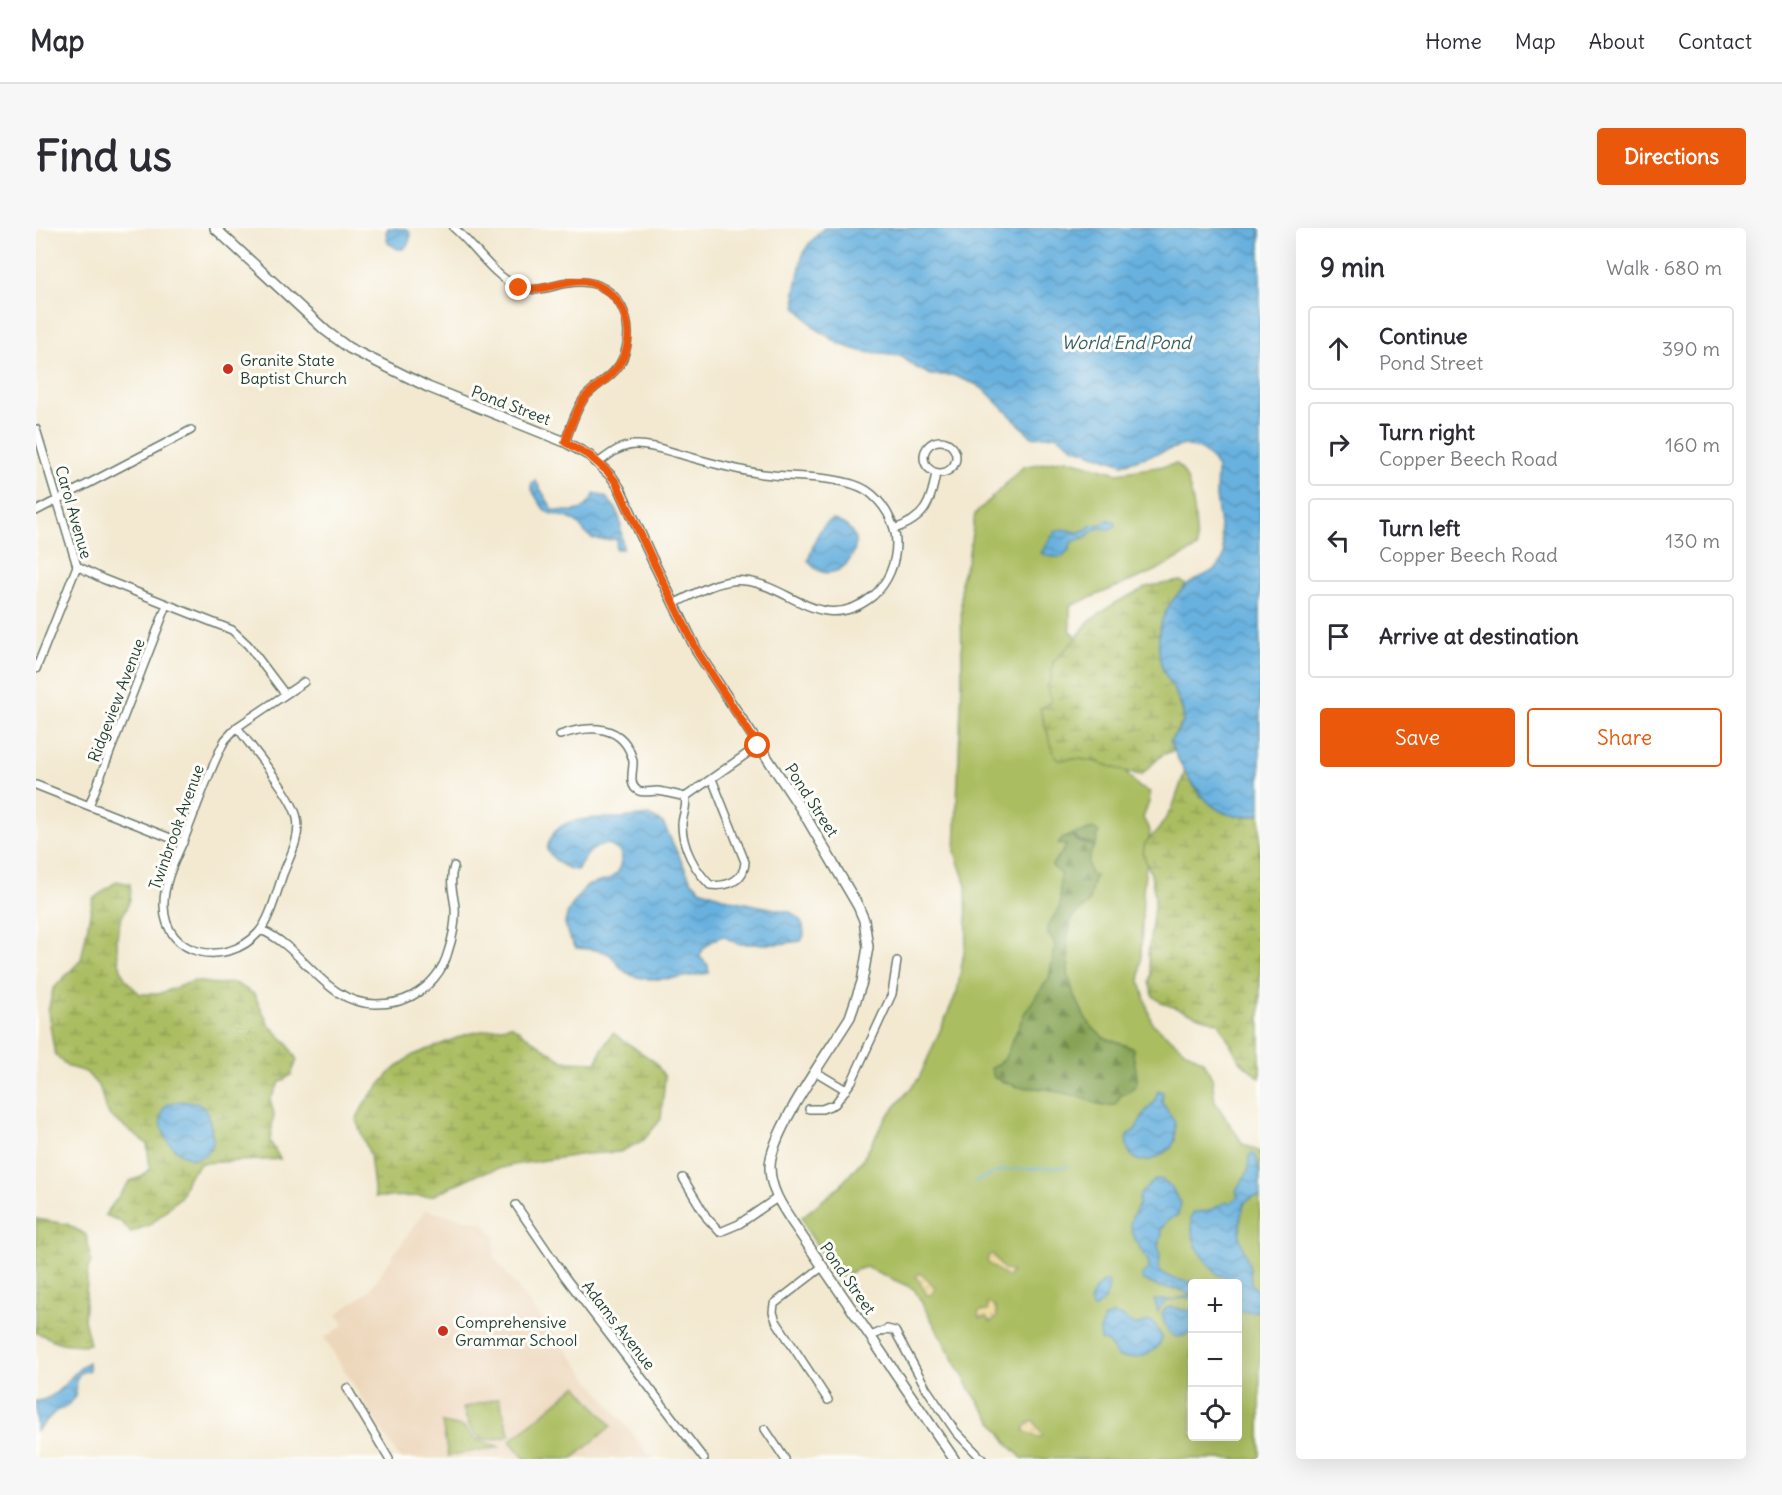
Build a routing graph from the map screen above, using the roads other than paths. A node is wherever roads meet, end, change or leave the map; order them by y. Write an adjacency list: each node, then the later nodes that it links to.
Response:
1 (214, 228): 5 (street, Pond Street)
2 (454, 228): 5 (street)
3 (36, 429): 8 (street, Carol Avenue)
4 (191, 430): 8 (street)
5 (565, 442): 6 (street, Pond Street)
6 (598, 463): 10 (street); 13 (street, Pond Street)
7 (936, 473): 7 (street); 10 (street)
8 (58, 500): 9 (street); 11 (street, Carol Avenue)
9 (36, 511)
10 (894, 529): 13 (street)
11 (77, 566): 12 (street); 14 (street, Carol Avenue)
12 (167, 604): 16 (street); 23 (street, Ridgeview Avenue)
13 (673, 604): 19 (street, Pond Street)
14 (36, 669)
15 (304, 682): 16 (street, Twinbrook Avenue)
16 (285, 694): 17 (street, Twinbrook Avenue)
17 (237, 728): 24 (street, Twinbrook Avenue); 26 (street)
18 (560, 735): 22 (street)
19 (758, 746): 20 (street); 28 (street, Pond Street)
20 (712, 779): 22 (street); 22 (street)
21 (36, 785): 23 (street)
22 (685, 797)
23 (89, 806): 24 (street)
24 (183, 843): 26 (street, Twinbrook Avenue)
25 (453, 867): 26 (street)
26 (261, 930)
27 (897, 961): 29 (street)
28 (816, 1072): 29 (street); 32 (street, Pond Street)
29 (846, 1090): 30 (street)
30 (809, 1109)
31 (683, 1178): 32 (street)
32 (777, 1198): 34 (street, Pond Street)
33 (516, 1205): 40 (street, Adams Avenue)
34 (822, 1267): 35 (street, Pond Street); 37 (street)
35 (871, 1336): 42 (street, Pond Street); 43 (street)
36 (346, 1388): 39 (street)
37 (828, 1400)
38 (765, 1429): 41 (street)
39 (388, 1459)
40 (704, 1459)
41 (785, 1459)
42 (954, 1459)
43 (982, 1459)

